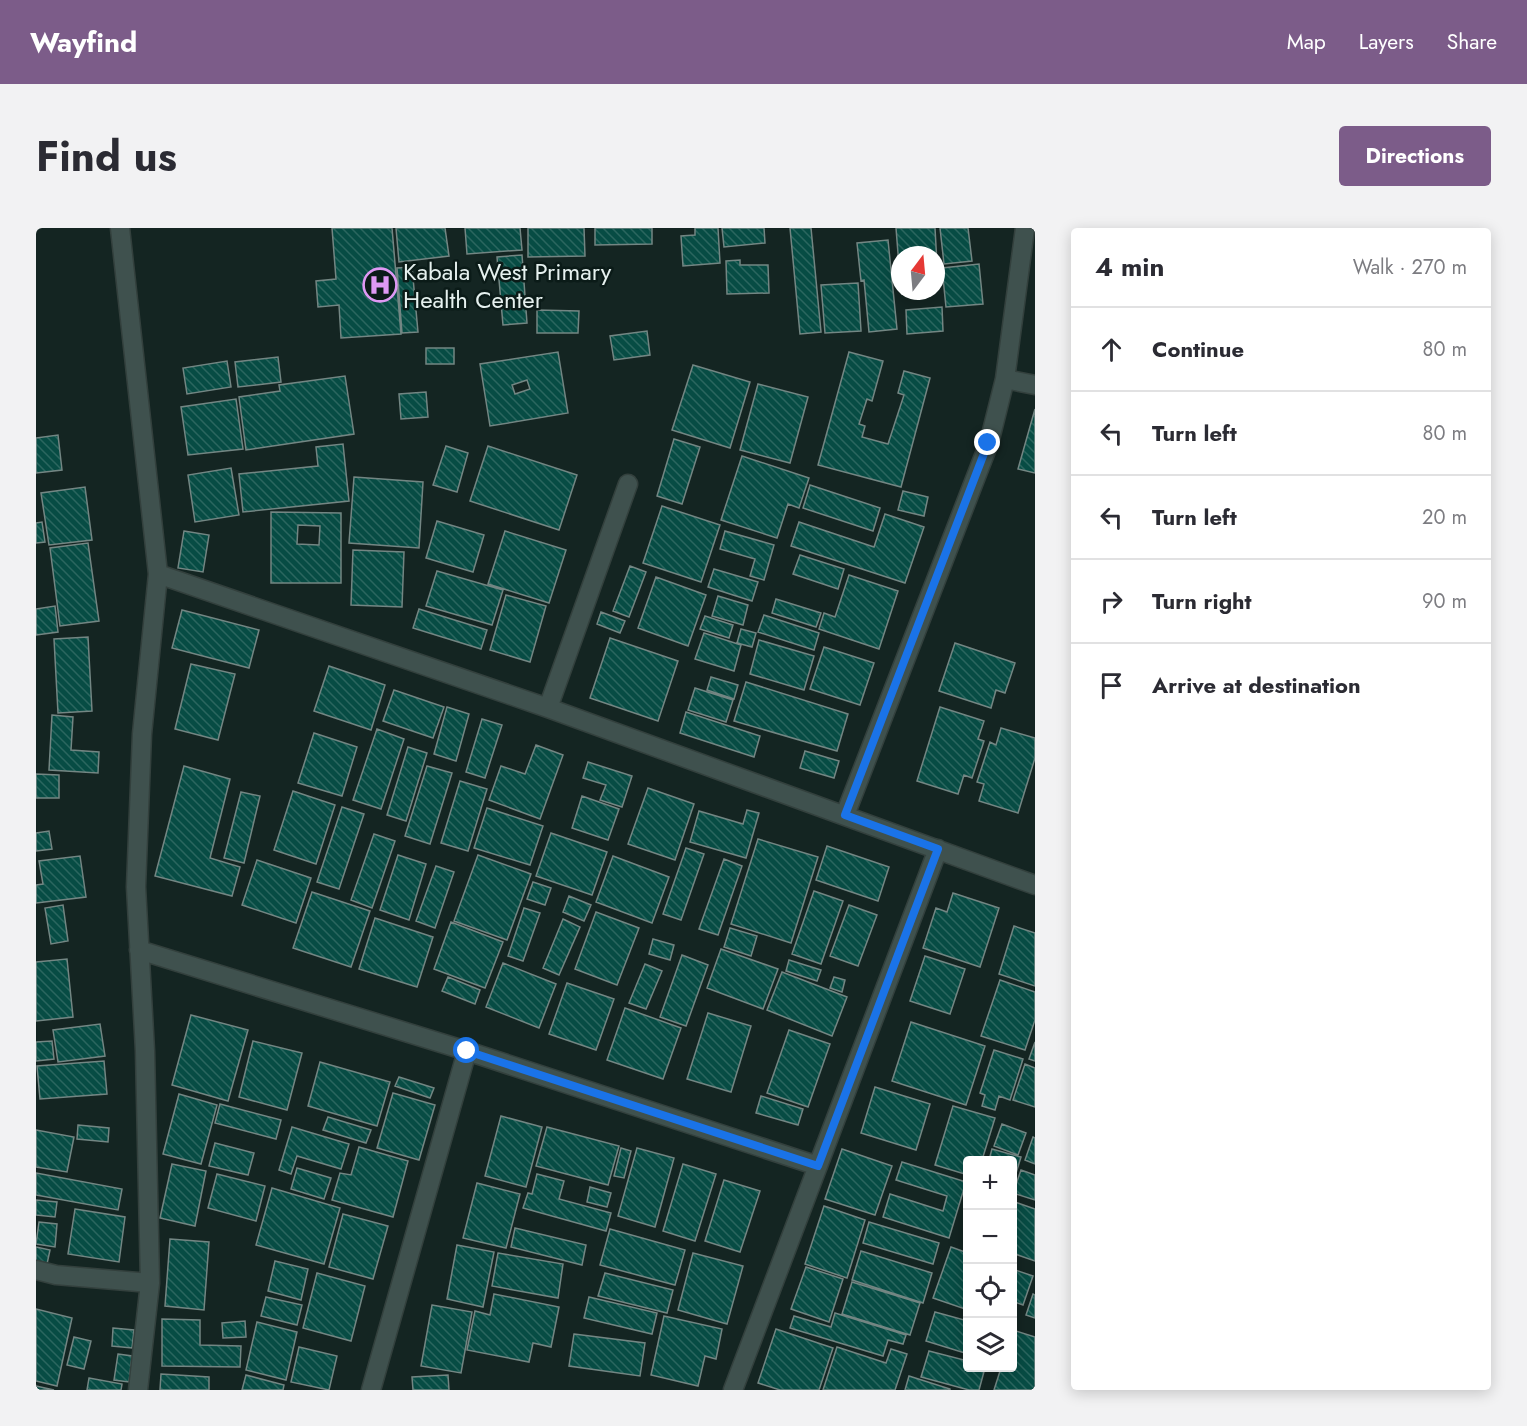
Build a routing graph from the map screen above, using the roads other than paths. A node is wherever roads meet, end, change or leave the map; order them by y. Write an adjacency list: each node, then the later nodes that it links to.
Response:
1 (120, 228): 6 (street)
2 (1025, 228): 3 (street)
3 (1005, 379): 4 (street); 8 (street)
4 (1035, 385)
5 (628, 484): 7 (street)
6 (158, 574): 7 (street); 11 (street)
7 (548, 708): 8 (street)
8 (845, 815): 9 (street)
9 (938, 849): 10 (street); 13 (street)
10 (1035, 885)
11 (140, 950): 12 (street); 15 (street)
12 (467, 1051): 13 (street); 17 (street)
13 (818, 1166): 18 (street)
14 (36, 1270): 15 (street)
15 (150, 1283): 16 (street)
16 (138, 1390)
17 (371, 1390)
18 (733, 1390)

